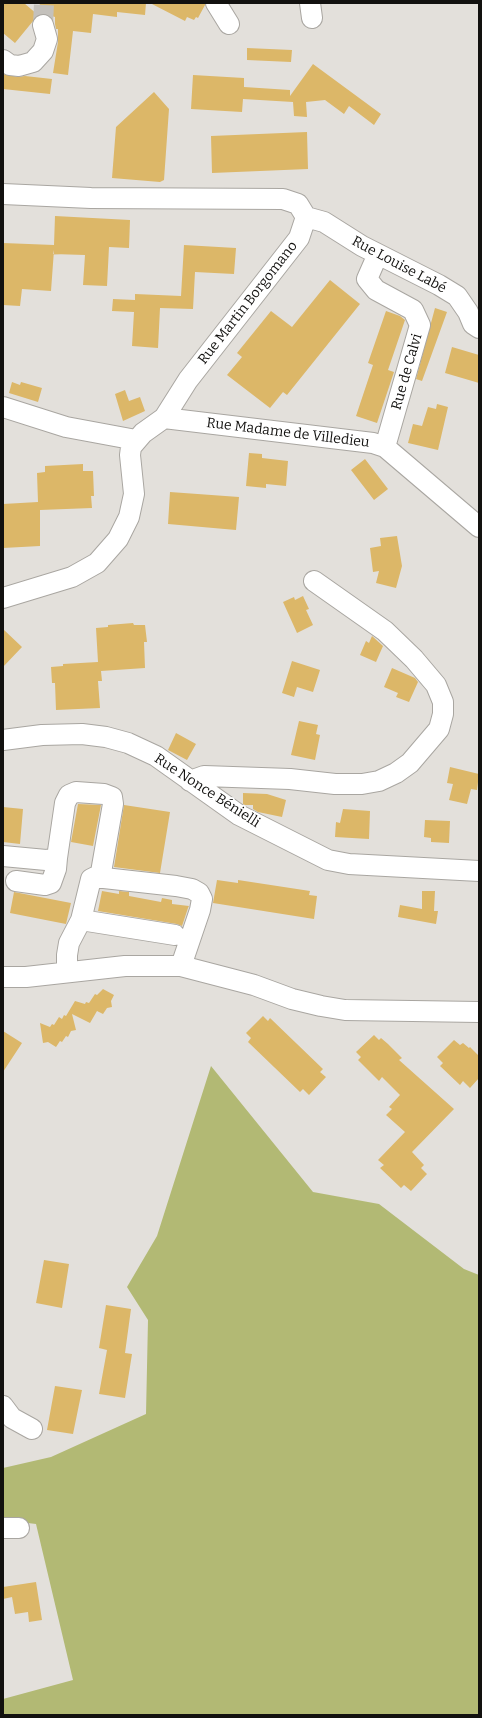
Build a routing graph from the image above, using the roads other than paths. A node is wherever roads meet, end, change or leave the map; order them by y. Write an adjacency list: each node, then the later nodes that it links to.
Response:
1 (216, 3): 2 (street)
2 (229, 24)
3 (42, 25): 4 (street)
4 (3, 60)
5 (3, 194): 6 (street)
6 (306, 217): 7 (street, Rue Louise Labé); 10 (street, Rue Martin Borgomano)
7 (378, 254): 8 (street, Rue Louise Labé); 12 (street, Rue de Calvi)
8 (479, 328)
9 (3, 407): 11 (street)
10 (164, 418): 11 (street, Rue Martin Borgomano); 12 (street, Rue Madame de Villedieu)
11 (136, 440): 15 (street)
12 (385, 447): 13 (street, Rue Madame de Villedieu)
13 (479, 527)
14 (314, 581): 17 (street)
15 (3, 598)
16 (3, 740): 17 (street, Rue Nonce Bénielli)
17 (190, 781): 20 (street, Rue Nonce Bénielli)
18 (3, 856): 19 (street)
19 (57, 858): 21 (street); 22 (street)
20 (479, 871)
21 (100, 878): 23 (street); 25 (street)
22 (16, 880)
23 (81, 920): 24 (street); 26 (street)
24 (175, 935)
25 (181, 966): 26 (street); 28 (street)
26 (67, 972): 27 (street)
27 (3, 977)
28 (479, 1012)
29 (3, 1406): 30 (street)
30 (32, 1429)

